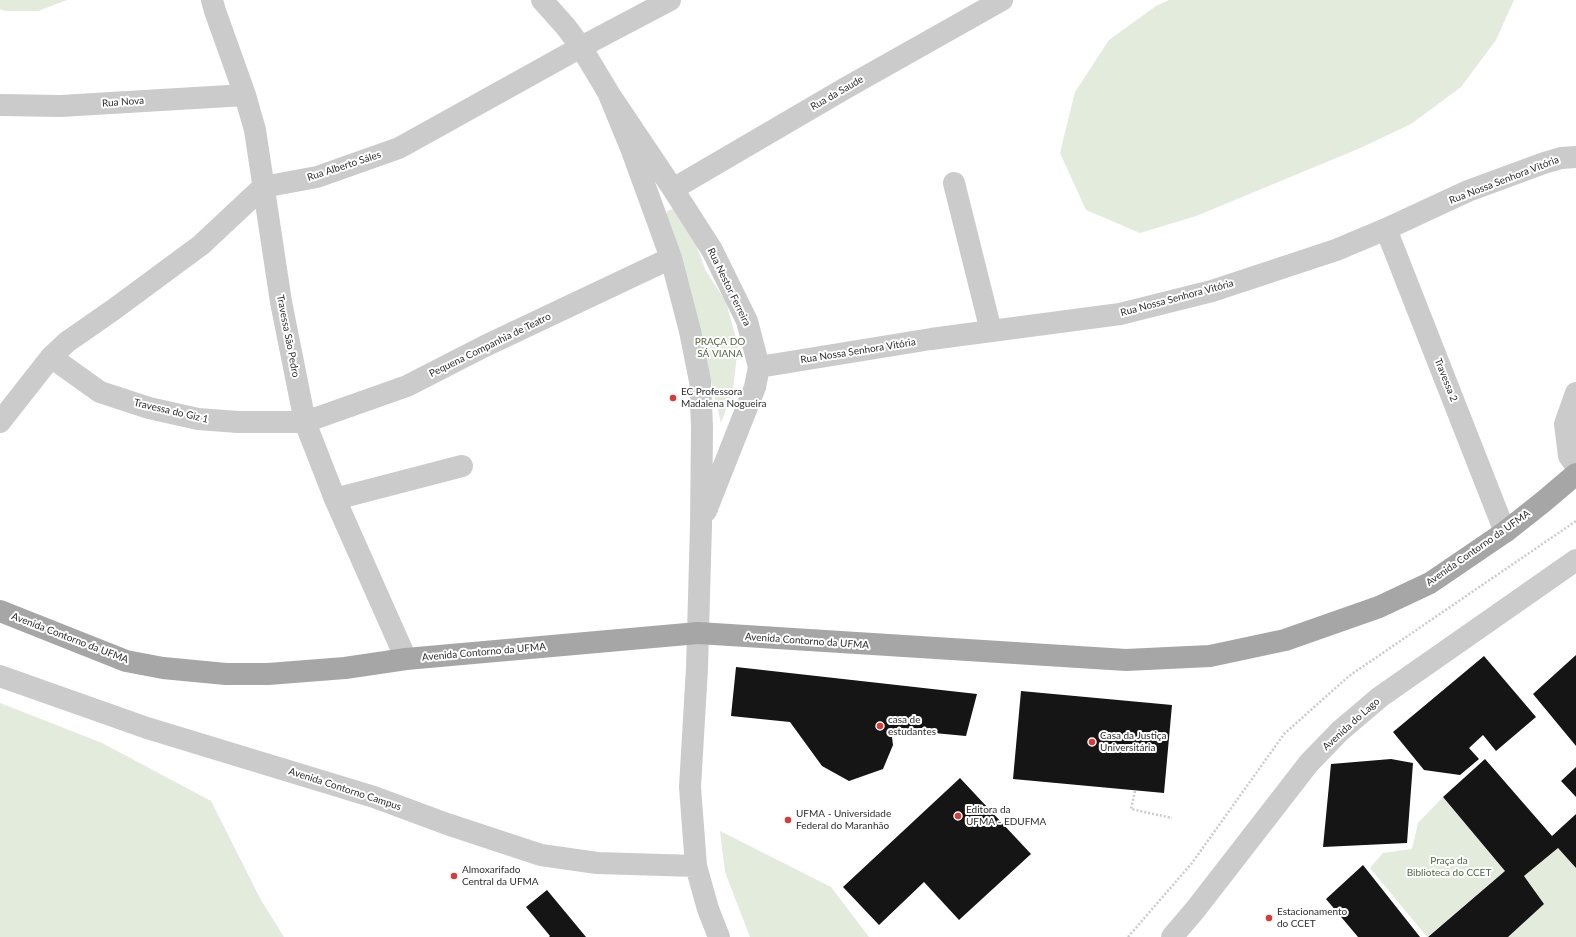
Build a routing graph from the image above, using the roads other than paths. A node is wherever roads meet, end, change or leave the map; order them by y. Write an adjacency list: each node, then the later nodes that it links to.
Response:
1 (212, 0): 7 (street, Travessa São Pedro)
2 (542, 0): 5 (street, Rua Nestor Ferreira)
3 (670, 0): 5 (street, Rua Alberto Sáles)
4 (1002, 0): 12 (street, Rua da Saude)
5 (581, 47): 6 (street, Rua Nestor Ferreira); 11 (street, Rua Alberto Sáles)
6 (608, 92): 12 (street, Rua Nestor Ferreira); 14 (street, Rua Nestor Ferreira)
7 (245, 95): 8 (street, Rua Nova); 11 (street, Travessa São Pedro)
8 (0, 105)
9 (1576, 156): 13 (street, Rua Nossa Senhora Vitória)
10 (954, 182): 15 (street)
11 (263, 187): 16 (street); 20 (street, Travessa São Pedro)
12 (673, 189): 17 (street, Rua Nestor Ferreira)
13 (1386, 229): 15 (street, Rua Nossa Senhora Vitória); 26 (street, Travessa 2)
14 (671, 258): 20 (street, Pequena Companhia de Teatro); 25 (street, Rua Nestor Ferreira)
15 (991, 331): 17 (street, Rua Nossa Senhora Vitória)
16 (51, 357): 19 (street); 20 (street, Travessa do Giz 1)
17 (759, 367): 25 (street, Rua Nestor Ferreira)
18 (1576, 393): 22 (street)
19 (0, 422)
20 (305, 422): 24 (street, Travessa São Pedro)
21 (462, 466): 24 (street)
22 (1576, 466)
23 (1576, 474): 26 (main road, Avenida Contorno da UFMA)
24 (335, 499): 30 (street, Travessa São Pedro)
25 (701, 525): 29 (street, Rua Nestor Ferreira)
26 (1505, 532): 29 (main road, Avenida Contorno da UFMA)
27 (1576, 560): 34 (street, Avenida do Lago)
28 (0, 611): 30 (main road, Avenida Contorno da UFMA)
29 (698, 633): 30 (main road, Avenida Contorno da UFMA); 32 (street, Rua Nestor Ferreira)
30 (406, 659)
31 (0, 676): 32 (street, Avenida Contorno Campus)
32 (696, 866): 33 (street, Rua Nestor Ferreira)
33 (720, 937)
34 (1172, 937)

